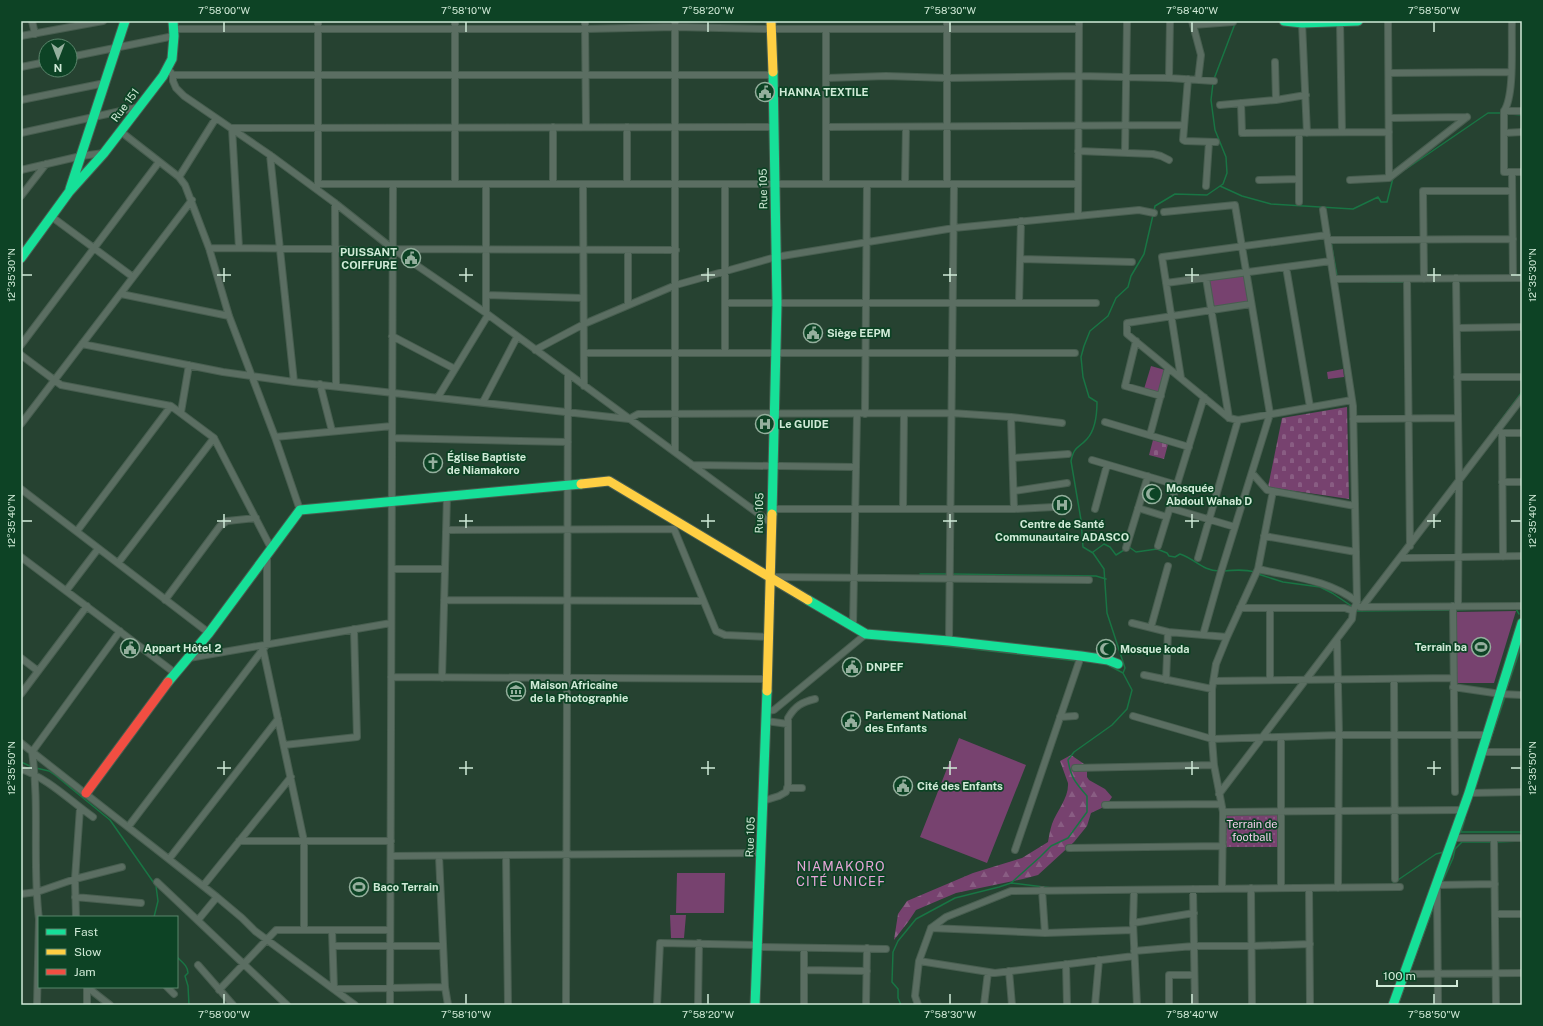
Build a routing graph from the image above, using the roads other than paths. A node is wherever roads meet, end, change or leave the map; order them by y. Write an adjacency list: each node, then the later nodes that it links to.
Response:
1 (32, 21): 30 (street)
2 (66, 21): 22 (street)
3 (103, 21): 22 (street)
4 (125, 21): 32 (street)
5 (318, 21): 24 (street)
6 (455, 21): 25 (street)
7 (586, 21): 26 (street)
8 (948, 21): 28 (street)
9 (1079, 21): 29 (street)
10 (1127, 21): 46 (street)
11 (1170, 21): 49 (street)
12 (1284, 21): 19 (street)
13 (1358, 21): 17 (street)
14 (1388, 21): 39 (street)
15 (1512, 21): 38 (street)
16 (1232, 22): 18 (street)
17 (1340, 22): 19 (street); 80 (street)
18 (1192, 23): 51 (street)
19 (1302, 23): 54 (street)
20 (675, 24): 21 (street); 26 (street); 44 (street)
21 (771, 25): 27 (street); 40 (street, Rue 105)
22 (68, 28): 30 (street)
23 (174, 29): 24 (street); 32 (street); 37 (street, Rue 151)
24 (318, 29): 25 (street); 41 (street)
25 (455, 29): 26 (street); 42 (street)
26 (586, 29): 43 (street)
27 (826, 29): 28 (street); 47 (street)
28 (947, 29): 29 (street); 48 (street)
29 (1079, 29): 45 (street)
30 (35, 34): 31 (street)
31 (21, 36)
32 (117, 47): 33 (street); 53 (street)
33 (78, 55)
34 (1275, 62): 56 (street)
35 (38, 64): 36 (street)
36 (21, 67)
37 (170, 72): 41 (street); 59 (street, Rue 151); 63 (street)
38 (1511, 72): 39 (street); 60 (street)
39 (1388, 73): 64 (street)
40 (773, 75): 44 (street); 67 (street, Rue 105)
41 (318, 76): 42 (street); 70 (street)
42 (455, 76): 43 (street); 71 (street)
43 (586, 76): 44 (street); 73 (street)
44 (675, 76): 75 (street)
45 (1079, 76): 46 (street); 48 (street); 69 (street)
46 (1126, 77): 49 (street); 65 (street)
47 (826, 78): 48 (street); 76 (street)
48 (947, 78): 68 (street)
49 (1169, 78): 50 (street)
50 (1188, 79): 51 (street); 66 (street)
51 (1198, 80): 52 (street)
52 (1214, 81)
53 (105, 83): 55 (street); 62 (street)
54 (1306, 95): 56 (street); 85 (street)
55 (21, 100)
56 (1276, 100): 57 (street)
57 (1241, 103): 58 (street); 84 (street)
58 (1220, 105)
59 (139, 107): 62 (street); 79 (street, Rue 151)
60 (1504, 111): 61 (street); 86 (street)
61 (1522, 111)
62 (94, 117): 83 (street); 93 (street)
63 (216, 118): 78 (street); 100 (street)
64 (1389, 118): 81 (street); 101 (street)
65 (1125, 125): 66 (street); 69 (street); 91 (street)
66 (1184, 125): 87 (street)
67 (774, 126): 75 (street); 113 (street, Rue 105)
68 (947, 126): 69 (street); 77 (street); 117 (street)
69 (1078, 126): 89 (street)
70 (318, 127): 71 (street); 78 (street); 119 (street)
71 (455, 127): 72 (street); 106 (street)
72 (553, 127): 73 (street); 108 (street)
73 (586, 127): 74 (street)
74 (627, 127): 75 (street); 110 (street)
75 (676, 127): 111 (street)
76 (826, 127): 77 (street); 114 (street)
77 (906, 127): 116 (street)
78 (232, 128): 92 (street); 141 (street)
79 (120, 131): 90 (street, Rue 151); 95 (street)
80 (1342, 132): 81 (street); 85 (street)
81 (1389, 132): 101 (street)
82 (1522, 132): 86 (street)
83 (21, 133)
84 (1299, 133): 85 (street); 102 (street)
85 (1307, 133)
86 (1504, 133): 98 (street)
87 (1209, 142): 88 (street); 120 (street)
88 (1216, 142)
89 (1078, 151): 91 (street); 118 (street)
90 (104, 153): 93 (street); 122 (street, Rue 151)
91 (1125, 153): 94 (street)
92 (270, 155): 119 (street); 142 (street)
93 (81, 156): 96 (street); 122 (street)
94 (1168, 160)
95 (159, 162): 100 (street); 139 (street)
96 (46, 164): 97 (street); 123 (street)
97 (21, 170)
98 (1512, 172): 99 (street); 121 (street)
99 (1522, 172)
100 (180, 177): 124 (street)
101 (1390, 178): 104 (street)
102 (1299, 179): 103 (street); 125 (street)
103 (1259, 180)
104 (1350, 180)
105 (393, 184): 106 (street); 119 (street); 144 (street)
106 (455, 184): 107 (street)
107 (486, 184): 108 (street); 145 (street)
108 (553, 184): 109 (street)
109 (583, 184): 110 (street); 146 (street)
110 (627, 184): 111 (street)
111 (676, 184): 112 (street); 148 (street)
112 (725, 184): 113 (street); 155 (street)
113 (775, 184): 114 (street); 149 (street, Rue 105)
114 (826, 184): 115 (street)
115 (867, 184): 116 (street); 137 (street)
116 (905, 184): 117 (street)
117 (951, 184): 118 (street); 133 (street)
118 (1078, 184): 131 (street)
119 (317, 186): 126 (street)
120 (1206, 186)
121 (1512, 191): 135 (street); 136 (street)
122 (69, 192): 130 (street)
123 (21, 196)
124 (192, 200): 140 (street); 157 (street)
125 (1299, 202)
126 (335, 203): 143 (street); 144 (street)
127 (1323, 210): 134 (street)
128 (1164, 212): 138 (street)
129 (1154, 213): 131 (street)
130 (52, 216): 139 (street); 150 (street)
131 (1078, 216): 132 (street)
132 (1021, 221): 133 (street); 151 (street)
133 (954, 228): 137 (street); 171 (street)
134 (1327, 237): 135 (street); 138 (street); 152 (street)
135 (1423, 239): 136 (street); 164 (street)
136 (1513, 239): 160 (street)
137 (866, 243): 149 (street); 170 (street)
138 (1242, 246): 156 (street); 165 (street)
139 (95, 248): 157 (street); 189 (street)
140 (209, 248): 141 (street); 180 (street)
141 (239, 248): 142 (street)
142 (280, 248): 143 (street); 208 (street)
143 (336, 249): 144 (street); 210 (street)
144 (393, 249): 145 (street); 179 (street); 185 (street)
145 (487, 249): 146 (street); 168 (street)
146 (584, 250): 147 (street); 169 (street)
147 (628, 250): 148 (street); 174 (street)
148 (676, 250): 166 (street)
149 (776, 257): 155 (street); 176 (street, Rue 105)
150 (21, 258)
151 (1021, 259): 153 (street); 172 (street)
152 (1331, 261): 154 (street); 162 (street)
153 (1132, 262)
154 (1286, 267): 156 (street); 220 (street)
155 (725, 272): 166 (street); 175 (street)
156 (1246, 273): 158 (street); 177 (street)
157 (133, 278): 167 (street)
158 (1206, 278): 165 (street); 178 (street)
159 (1456, 278): 160 (street); 164 (street); 184 (street)
160 (1513, 278): 161 (street)
161 (1522, 278)
162 (1334, 279): 163 (street); 217 (street)
163 (1407, 279): 164 (street); 232 (street)
164 (1424, 279)
165 (1166, 283): 181 (street)
166 (676, 285): 174 (street); 192 (street)
167 (121, 294): 180 (street); 188 (street)
168 (486, 295): 169 (street); 179 (street)
169 (583, 298): 182 (street)
170 (866, 303): 171 (street); 176 (street); 195 (street)
171 (953, 303): 172 (street); 196 (street)
172 (1019, 303): 173 (street)
173 (1096, 303)
174 (628, 304): 182 (street)
175 (725, 304): 176 (street); 193 (street)
176 (777, 304): 194 (street, Rue 105)
177 (1251, 304): 178 (street); 229 (street)
178 (1211, 309): 181 (street); 231 (street)
179 (487, 314): 186 (street); 201 (street)
180 (229, 316): 203 (street)
181 (1171, 316): 187 (street); 206 (street)
182 (584, 324): 190 (street); 191 (street)
183 (1522, 327): 184 (street)
184 (1457, 328): 204 (street)
185 (392, 336): 201 (street); 212 (street)
186 (517, 337): 190 (street); 218 (street)
187 (1136, 341): 200 (street); 213 (street)
188 (82, 344): 199 (street); 207 (street)
189 (21, 345)
190 (535, 350): 202 (street)
191 (584, 353): 192 (street); 211 (street)
192 (676, 353): 193 (street); 224 (street)
193 (725, 353): 194 (street)
194 (775, 353): 195 (street); 225 (street, Rue 105)
195 (866, 353): 196 (street); 227 (street)
196 (952, 353): 197 (street); 223 (street)
197 (1075, 353)
198 (21, 355): 207 (street)
199 (189, 365): 203 (street); 221 (street)
200 (1168, 368): 206 (street); 213 (street)
201 (455, 369): 214 (street)
202 (568, 374): 211 (street); 222 (street)
203 (251, 376): 208 (street); 245 (street)
204 (1457, 377): 205 (street); 233 (street)
205 (1522, 377)
206 (1181, 378): 215 (street)
207 (55, 380): 219 (street); 239 (street)
208 (294, 382): 209 (street)
209 (320, 384): 210 (street); 241 (street)
210 (336, 386): 212 (street)
211 (584, 386): 234 (street)
212 (392, 393): 214 (street); 240 (street)
213 (1160, 396): 244 (street)
214 (438, 397): 218 (street)
215 (1204, 397): 231 (street); 249 (street)
216 (1522, 398): 242 (street)
217 (1352, 400): 220 (street); 235 (street)
218 (484, 402): 222 (street)
219 (171, 406): 221 (street); 290 (street)
220 (1310, 407): 229 (street)
221 (181, 412): 246 (street)
222 (568, 412): 234 (street); 248 (street)
223 (951, 413): 228 (street); 230 (street); 278 (street)
224 (676, 414): 225 (street); 234 (street); 250 (street)
225 (774, 414): 226 (street); 256 (street, Rue 105)
226 (857, 414): 227 (street); 257 (street)
227 (865, 414): 228 (street)
228 (904, 414): 277 (street)
229 (1270, 414): 236 (street); 258 (street)
230 (1011, 417): 238 (street); 252 (street)
231 (1229, 418): 236 (street)
232 (1408, 418): 233 (street); 235 (street); 293 (street)
233 (1457, 418): 260 (street)
234 (629, 419): 250 (street)
235 (1353, 419): 271 (street)
236 (1238, 420): 284 (street)
237 (1105, 422): 244 (street)
238 (1062, 423)
239 (21, 424)
240 (392, 426): 241 (street); 247 (street)
241 (332, 431): 245 (street)
242 (1500, 431): 243 (street); 260 (street); 261 (street)
243 (1522, 433)
244 (1150, 435): 249 (street)
245 (275, 437): 281 (street)
246 (214, 438): 283 (street); 304 (street)
247 (392, 438): 248 (street); 270 (street)
248 (568, 442): 264 (street)
249 (1189, 447): 265 (street)
250 (675, 452): 255 (street)
251 (1068, 454): 252 (street)
252 (1013, 458): 267 (street)
253 (1092, 460): 254 (street)
254 (1107, 464): 259 (street); 280 (street)
255 (692, 465): 256 (street); 285 (street)
256 (773, 466): 257 (street); 275 (street, Rue 105)
257 (856, 467): 276 (street)
258 (1252, 473): 268 (street); 287 (street)
259 (1148, 476): 265 (street); 273 (street)
260 (1459, 482): 293 (street); 301 (street)
261 (1502, 482): 262 (street); 298 (street)
262 (1522, 482)
263 (1067, 483): 267 (street)
264 (568, 485): 269 (street); 286 (street); 288 (street)
265 (1177, 485): 274 (street)
266 (21, 489): 290 (street)
267 (1014, 491): 279 (street)
268 (1273, 492): 271 (street); 291 (street)
269 (447, 496): 270 (street); 289 (street)
270 (392, 502): 281 (street); 306 (street)
271 (1355, 506): 297 (street)
272 (1054, 507): 279 (street)
273 (1138, 508): 282 (street); 294 (street)
274 (1170, 508): 282 (street); 284 (street)
275 (772, 509): 276 (street); 285 (street, Rue 105)
276 (855, 509): 277 (street); 310 (street)
277 (903, 509): 278 (street)
278 (950, 509): 279 (street); 311 (street)
279 (1014, 509)
280 (1094, 509)
281 (300, 510): 296 (street)
282 (1167, 517): 292 (street)
283 (256, 518): 296 (street); 314 (street)
284 (1208, 519): 287 (street); 302 (street)
285 (771, 523): 309 (street, Rue 105)
286 (676, 526): 288 (street); 309 (street); 317 (street)
287 (1235, 528): 334 (street)
288 (568, 529): 289 (street); 316 (street)
289 (446, 530): 307 (street)
290 (77, 531): 295 (street)
291 (1264, 536): 297 (street); 308 (street)
292 (1158, 546)
293 (1410, 546): 303 (street)
294 (1126, 548)
295 (98, 549): 304 (street); 313 (street)
296 (269, 551): 332 (street); 339 (street)
297 (1356, 552): 321 (street)
298 (1503, 556): 299 (street); 301 (street)
299 (1522, 556)
300 (21, 557): 313 (street)
301 (1458, 557): 303 (street); 319 (street)
302 (1198, 558)
303 (1401, 558): 321 (street)
304 (118, 563): 314 (street)
305 (1168, 566): 328 (street)
306 (392, 569): 307 (street); 324 (street)
307 (445, 569): 315 (street)
308 (1258, 569): 321 (street); 322 (street)
309 (770, 577): 310 (street); 327 (street); 335 (street, Rue 105)
310 (854, 578): 311 (street); 327 (street)
311 (949, 578): 312 (street); 338 (street)
312 (1090, 580)
313 (66, 591): 318 (street)
314 (165, 600): 332 (street)
315 (444, 600): 316 (street); 348 (street)
316 (568, 600): 317 (street); 349 (street)
317 (703, 601): 335 (street)
318 (87, 606): 330 (street); 344 (street)
319 (1456, 606): 320 (street); 321 (street); 350 (street)
320 (1522, 606)
321 (1357, 607): 323 (street); 337 (street)
322 (1240, 608): 323 (street); 336 (street)
323 (1270, 608): 354 (street)
324 (391, 623): 329 (street); 347 (street)
325 (1132, 623): 328 (street)
326 (1522, 623): 361 (street)
327 (853, 627): 333 (street)
328 (1151, 627): 331 (street)
329 (354, 629): 339 (street); 379 (street)
330 (120, 631): 345 (street); 382 (street)
331 (1168, 632): 334 (street); 353 (street)
332 (209, 633): 342 (street)
333 (866, 634): 338 (street); 364 (street)
334 (1203, 635): 336 (street)
335 (769, 636): 351 (street, Rue 105)
336 (1227, 637): 357 (street)
337 (1337, 639): 355 (street); 356 (street)
338 (949, 641): 340 (street)
339 (265, 646): 342 (street); 368 (street); 405 (street)
340 (1081, 656): 343 (street); 367 (street)
341 (21, 658): 344 (street)
342 (189, 658): 345 (street)
343 (1118, 664)
344 (38, 671): 360 (street)
345 (175, 673): 392 (street)
346 (1144, 675): 353 (street)
347 (391, 677): 348 (street); 411 (street)
348 (442, 678): 349 (street)
349 (567, 678): 351 (street); 416 (street)
350 (1453, 678): 352 (street); 358 (street)
351 (767, 679): 364 (street, Rue 105)
352 (1394, 679): 356 (street); 374 (street)
353 (1166, 680): 359 (street)
354 (1270, 680): 355 (street); 357 (street)
355 (1306, 680): 356 (street); 375 (street)
356 (1338, 680): 371 (street)
357 (1214, 681): 359 (street)
358 (1453, 687): 361 (street); 372 (street)
359 (1212, 689): 377 (street)
360 (21, 694)
361 (1501, 694): 362 (street); 373 (street)
362 (1522, 695)
363 (814, 699): 370 (street)
364 (766, 711): 369 (street, Rue 105)
365 (1075, 716): 367 (street)
366 (1133, 716): 377 (street)
367 (1060, 718): 414 (street)
368 (278, 719): 379 (street); 420 (street)
369 (766, 721): 370 (street); 395 (street, Rue 105)
370 (788, 724): 388 (street)
371 (1339, 735): 374 (street); 376 (street); 400 (street)
372 (1454, 735): 373 (street); 374 (street); 390 (street)
373 (1488, 735): 380 (street)
374 (1395, 736): 401 (street)
375 (1261, 738): 376 (street); 377 (street); 394 (street)
376 (1281, 738): 403 (street)
377 (1212, 739): 383 (street)
378 (21, 743): 382 (street)
379 (284, 745): 387 (street)
380 (1482, 752): 381 (street); 393 (street)
381 (1522, 752)
382 (32, 753): 386 (street); 392 (street)
383 (1214, 765): 384 (street); 394 (street)
384 (1075, 768)
385 (21, 770): 386 (street)
386 (34, 774): 398 (street); 437 (street)
387 (291, 777): 409 (street); 410 (street)
388 (787, 788): 389 (street); 395 (street)
389 (802, 788)
390 (1455, 792)
391 (1522, 792): 393 (street)
392 (86, 793): 405 (street)
393 (1470, 793): 399 (street)
394 (1219, 794): 396 (street)
395 (763, 801): 415 (street, Rue 105)
396 (1221, 804): 397 (street); 402 (street)
397 (1105, 805)
398 (80, 808): 404 (street); 422 (street)
399 (1463, 810): 401 (street); 406 (street)
400 (1338, 811): 401 (street); 403 (street); 432 (street)
401 (1395, 811): 423 (street)
402 (1223, 812): 403 (street); 412 (street)
403 (1281, 812): 430 (street)
404 (92, 817)
405 (128, 827): 420 (street)
406 (1453, 838): 407 (street); 425 (street)
407 (1494, 838): 408 (street); 426 (street)
408 (1522, 838)
409 (239, 841): 410 (street); 427 (street)
410 (304, 841): 411 (street); 450 (street)
411 (391, 841): 418 (street)
412 (1223, 846): 413 (street); 434 (street)
413 (1069, 848)
414 (1015, 850)
415 (762, 853): 416 (street); 461 (street, Rue 105)
416 (566, 854): 417 (street); 500 (street)
417 (506, 855): 419 (street); 499 (street)
418 (391, 856): 419 (street); 452 (street)
419 (439, 856): 460 (street)
420 (169, 859): 427 (street)
421 (122, 867): 422 (street)
422 (75, 879): 437 (street); 440 (street)
423 (1395, 879)
424 (157, 882): 447 (street)
425 (1437, 884): 426 (street); 478 (street); 481 (street)
426 (1495, 884): 443 (street)
427 (204, 886): 439 (street)
428 (1400, 887): 432 (street)
429 (1251, 888): 430 (street); 434 (street); 463 (street)
430 (1281, 888): 431 (street)
431 (1309, 888): 432 (street); 457 (street)
432 (1338, 888)
433 (1193, 889): 434 (street); 436 (street); 442 (street)
434 (1222, 889)
435 (1042, 890): 436 (street); 449 (street); 454 (street)
436 (1134, 890): 448 (street)
437 (37, 892): 438 (street); 445 (street)
438 (21, 894)
439 (217, 897): 447 (street); 455 (street)
440 (75, 898): 441 (street); 446 (street)
441 (141, 903)
442 (1194, 913): 448 (street); 462 (street)
443 (1495, 914): 444 (street); 479 (street)
444 (1522, 914)
445 (39, 916)
446 (76, 916)
447 (198, 920): 471 (street)
448 (1133, 923): 453 (street)
449 (931, 928): 454 (street); 469 (street)
450 (304, 930): 451 (street); 455 (street)
451 (332, 930): 452 (street); 458 (street)
452 (390, 930): 459 (street)
453 (1133, 930): 454 (street); 467 (street)
454 (1045, 933)
455 (266, 940): 471 (street); 488 (street)
456 (699, 943): 461 (street); 501 (street); 502 (street)
457 (1310, 944): 463 (street); 515 (street)
458 (332, 946): 459 (street); 488 (street)
459 (390, 946): 460 (street); 487 (street)
460 (444, 946): 483 (street)
461 (758, 946): 464 (street); 503 (street, Rue 105)
462 (1194, 946): 463 (street); 467 (street); 482 (street)
463 (1252, 946): 514 (street)
464 (804, 948): 465 (street); 474 (street)
465 (867, 948): 466 (street); 475 (street)
466 (886, 948)
467 (1134, 953): 468 (street); 511 (street)
468 (1099, 960): 472 (street); 510 (street)
469 (919, 961): 477 (street); 506 (street)
470 (38, 962): 491 (street)
471 (244, 963): 489 (street); 495 (street)
472 (1066, 964): 476 (street); 509 (street)
473 (198, 965): 489 (street)
474 (804, 970): 475 (street); 504 (street)
475 (867, 971): 505 (street)
476 (1009, 971): 477 (street); 508 (street)
477 (988, 972): 507 (street)
478 (1438, 973): 479 (street); 481 (street); 517 (street)
479 (1496, 973): 480 (street); 518 (street)
480 (1522, 973)
481 (1404, 974): 516 (street)
482 (1194, 975): 512 (street); 513 (street)
483 (446, 987): 487 (street); 498 (street)
484 (87, 988): 492 (street)
485 (88, 988): 493 (street)
486 (168, 988): 490 (street)
487 (390, 988): 488 (street); 497 (street)
488 (334, 989): 496 (street)
489 (219, 990): 494 (street)
490 (174, 994)
491 (37, 1005)
492 (87, 1005)
493 (110, 1005)
494 (233, 1005)
495 (287, 1005)
496 (355, 1005)
497 (390, 1005)
498 (448, 1005)
499 (508, 1005)
500 (566, 1005)
501 (657, 1005)
502 (698, 1005)
503 (755, 1005)
504 (804, 1005)
505 (866, 1005)
506 (918, 1005)
507 (984, 1005)
508 (1012, 1005)
509 (1067, 1005)
510 (1095, 1005)
511 (1137, 1005)
512 (1169, 1005)
513 (1195, 1005)
514 (1252, 1005)
515 (1310, 1005)
516 (1393, 1005)
517 (1438, 1005)
518 (1496, 1005)

